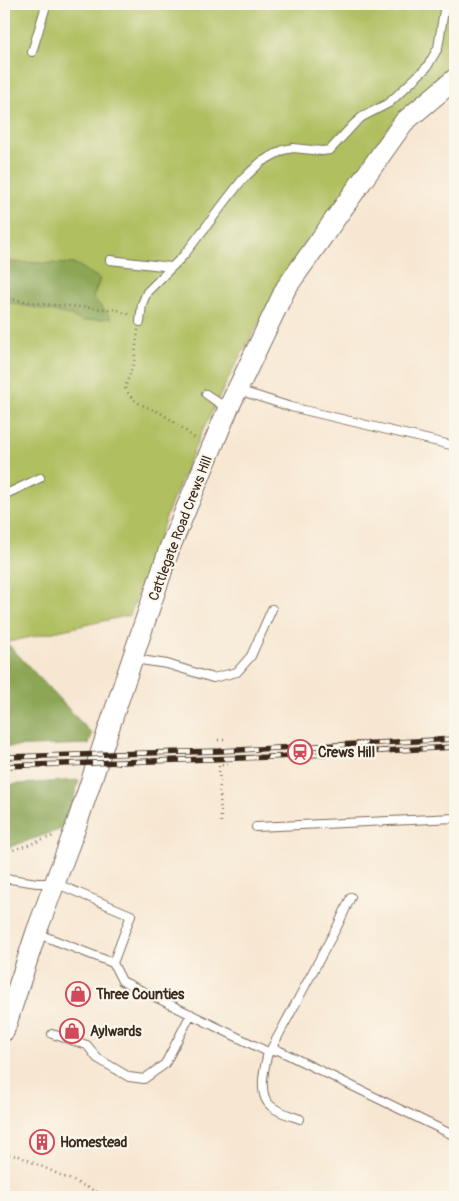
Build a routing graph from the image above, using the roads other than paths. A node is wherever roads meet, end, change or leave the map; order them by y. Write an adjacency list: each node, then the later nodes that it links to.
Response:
1 (45, 4): 3 (lane)
2 (445, 4): 6 (lane)
3 (32, 52)
4 (455, 79): 8 (street, Cattlegate Road Crews Hill)
5 (110, 260): 6 (lane)
6 (171, 267): 7 (lane)
7 (140, 322)
8 (238, 390): 10 (street, Cattlegate Road Crews Hill); 11 (lane)
9 (206, 394): 10 (lane)
10 (228, 409): 15 (street, Cattlegate Road Crews Hill)
11 (455, 446)
12 (40, 478): 13 (lane)
13 (4, 495)
14 (272, 609): 15 (lane)
15 (132, 659): 19 (street, Cattlegate Road Crews Hill)
16 (455, 818): 17 (lane)
17 (256, 827)
18 (4, 878): 19 (lane)
19 (55, 883): 21 (street, Cattlegate Road Crews Hill); 22 (lane)
20 (351, 897): 26 (lane)
21 (36, 933): 22 (lane); 24 (street, Cattlegate Road Crews Hill)
22 (113, 963): 23 (lane)
23 (191, 1014): 25 (lane); 26 (lane)
24 (4, 1031)
25 (52, 1034)
26 (269, 1052): 27 (lane); 28 (lane)
27 (300, 1119)
28 (455, 1136)

